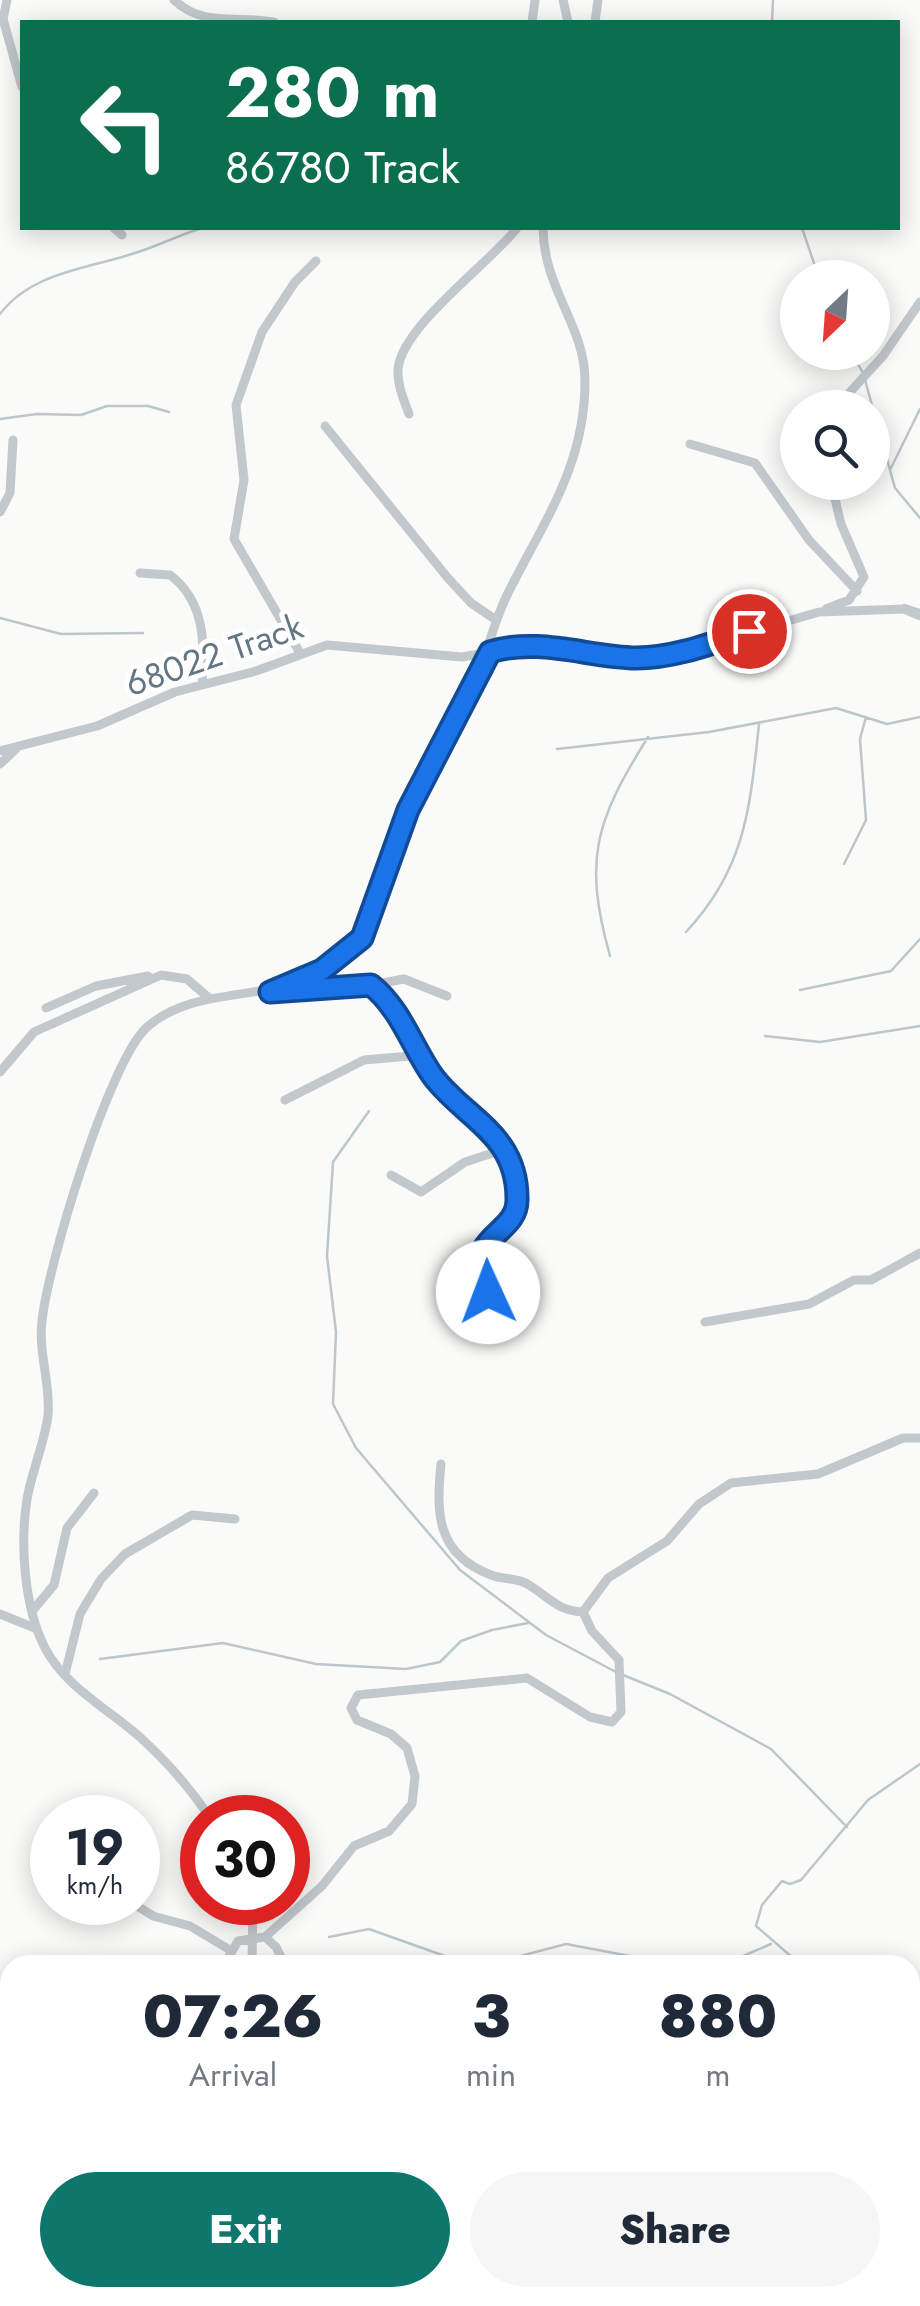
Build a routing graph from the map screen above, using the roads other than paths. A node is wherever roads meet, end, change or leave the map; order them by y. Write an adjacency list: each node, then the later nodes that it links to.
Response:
1 (8, 0): 4 (street)
2 (174, 0): 3 (street)
3 (261, 20)
4 (20, 80)
5 (514, 230): 10 (street)
6 (542, 230): 20 (street)
7 (316, 261): 22 (street)
8 (920, 302): 9 (street)
9 (852, 390)
10 (409, 414)
11 (325, 426): 20 (street)
12 (12, 440): 15 (street)
13 (690, 444): 17 (street)
14 (835, 500): 17 (street)
15 (0, 512)
16 (140, 573): 23 (street)
17 (858, 591): 18 (street)
18 (819, 612): 19 (street, 68022 Track); 21 (street, 68022 Track)
19 (920, 616)
20 (496, 620): 21 (street)
21 (490, 652): 22 (street, 68022 Track); 29 (street)
22 (300, 653): 23 (street, 68022 Track)
23 (202, 684): 24 (street, 68022 Track)
24 (18, 747): 25 (street, 68022 Track); 26 (street)
25 (0, 750)
26 (0, 764)
27 (161, 974): 31 (street); 32 (street); 34 (street)
28 (371, 985): 29 (street); 30 (street); 33 (street)
29 (270, 992): 31 (street)
30 (447, 996)
31 (210, 999): 45 (street)
32 (46, 1008)
33 (422, 1055): 35 (street); 36 (street)
34 (0, 1072)
35 (285, 1100)
36 (502, 1150): 37 (street); 39 (street)
37 (390, 1175)
38 (920, 1252): 40 (street)
39 (488, 1292)
40 (705, 1322)
41 (920, 1438): 46 (street)
42 (441, 1464): 46 (street)
43 (94, 1494): 45 (street)
44 (234, 1520): 49 (street)
45 (33, 1610): 48 (street)
46 (583, 1612): 53 (street)
47 (0, 1614): 48 (street)
48 (37, 1629): 49 (street)
49 (66, 1674): 50 (street)
50 (192, 1795)
51 (160, 1918): 54 (street)
52 (258, 1925): 53 (street)
53 (260, 1937): 54 (street); 56 (street); 57 (street)
54 (230, 1950): 55 (street)
55 (228, 1955)
56 (255, 1955)
57 (280, 1955)

